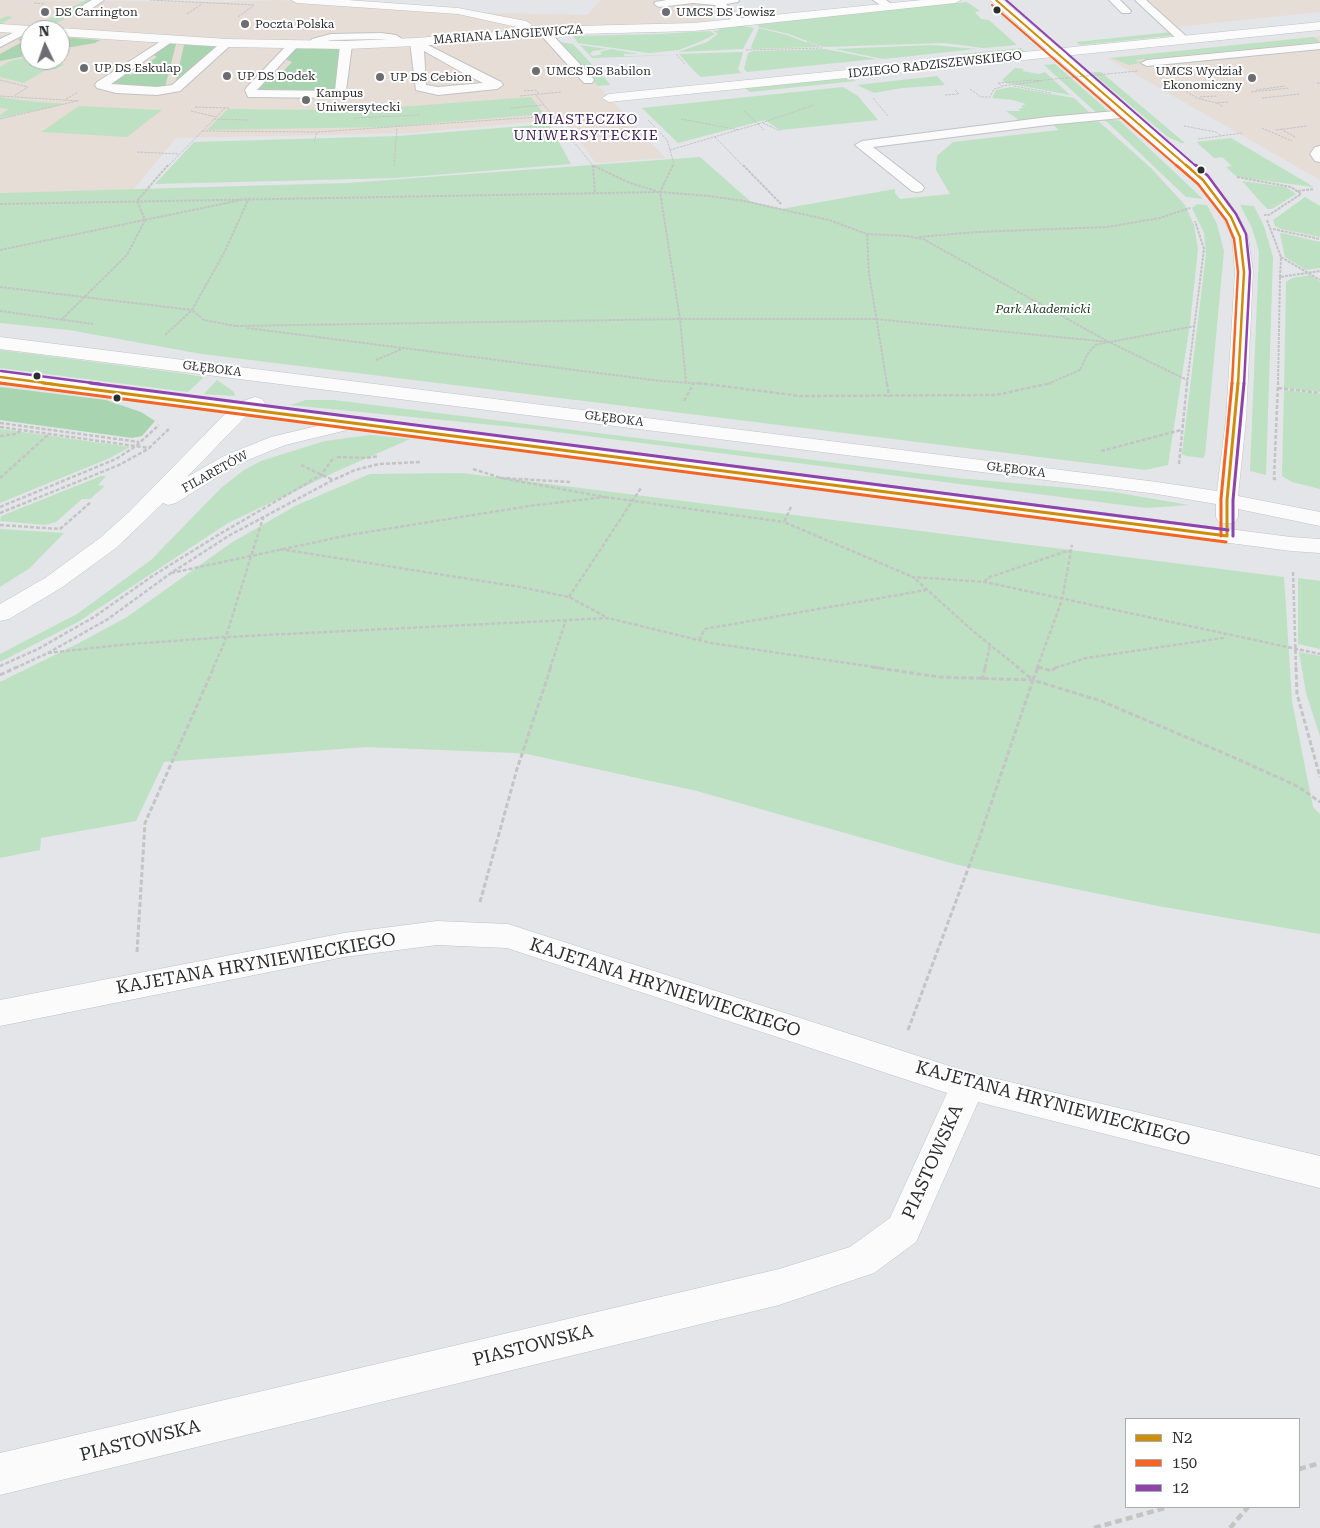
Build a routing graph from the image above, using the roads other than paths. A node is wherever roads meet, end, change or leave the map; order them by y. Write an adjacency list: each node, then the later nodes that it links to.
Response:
1 (99, 0): 12 (lane)
2 (297, 0): 18 (street, MARIANA LANGIEWICZA)
3 (734, 0): 9 (lane)
4 (955, 0): 8 (street, MARIANA LANGIEWICZA)
5 (996, 0): 32 (street)
6 (1114, 0): 13 (lane)
7 (1140, 0): 23 (lane)
8 (931, 1): 10 (street, MARIANA LANGIEWICZA)
9 (718, 2): 11 (lane); 14 (lane)
10 (884, 3): 14 (street, MARIANA LANGIEWICZA)
11 (659, 4)
12 (86, 8)
13 (1126, 11)
14 (740, 22): 18 (street, MARIANA LANGIEWICZA)
15 (1314, 26): 19 (lane); 23 (street, IDZIEGO RADZISZEWSKIEGO)
16 (0, 28): 17 (street)
17 (20, 29)
18 (543, 30): 24 (street, MARIANA LANGIEWICZA); 34 (lane)
19 (1320, 32)
20 (70, 33): 22 (street, MARIANA LANGIEWICZA)
21 (20, 34): 27 (lane)
22 (170, 39): 25 (street, MARIANA LANGIEWICZA); 25 (lane)
23 (1183, 39): 32 (street, IDZIEGO RADZISZEWSKIEGO)
24 (416, 42): 24 (lane); 26 (street, MARIANA LANGIEWICZA)
25 (227, 43): 28 (street, MARIANA LANGIEWICZA)
26 (402, 43): 29 (lane); 30 (street, MARIANA LANGIEWICZA)
27 (0, 44)
28 (294, 44): 29 (street, MARIANA LANGIEWICZA); 30 (lane)
29 (314, 45): 30 (street, MARIANA LANGIEWICZA)
30 (346, 45)
31 (1320, 46): 33 (lane)
32 (1056, 52): 35 (street, IDZIEGO RADZISZEWSKIEGO); 36 (street)
33 (1147, 63)
34 (588, 80)
35 (610, 98)
36 (1127, 114): 39 (lane); 46 (street)
37 (1320, 150): 38 (lane)
38 (1320, 158)
39 (917, 188)
40 (0, 343): 41 (street, GŁĘBOKA)
41 (223, 370): 43 (street, GŁĘBOKA); 44 (street)
42 (0, 377): 44 (street)
43 (345, 386): 44 (street, FILARETÓW); 46 (street, GŁĘBOKA)
44 (242, 408): 45 (street); 47 (street, FILARETÓW)
45 (356, 422): 47 (street, FILARETÓW); 49 (street)
46 (1227, 500): 48 (street, GŁĘBOKA); 49 (street)
47 (137, 516): 51 (street, FILARETÓW)
48 (1320, 519)
49 (1227, 536): 50 (street)
50 (1320, 546)
51 (0, 614)
52 (0, 1013): 53 (street, KAJETANA HRYNIEWIECKIEGO)
53 (968, 1086): 54 (street, KAJETANA HRYNIEWIECKIEGO); 55 (street, PIASTOWSKA)
54 (1320, 1172)
55 (0, 1474)

